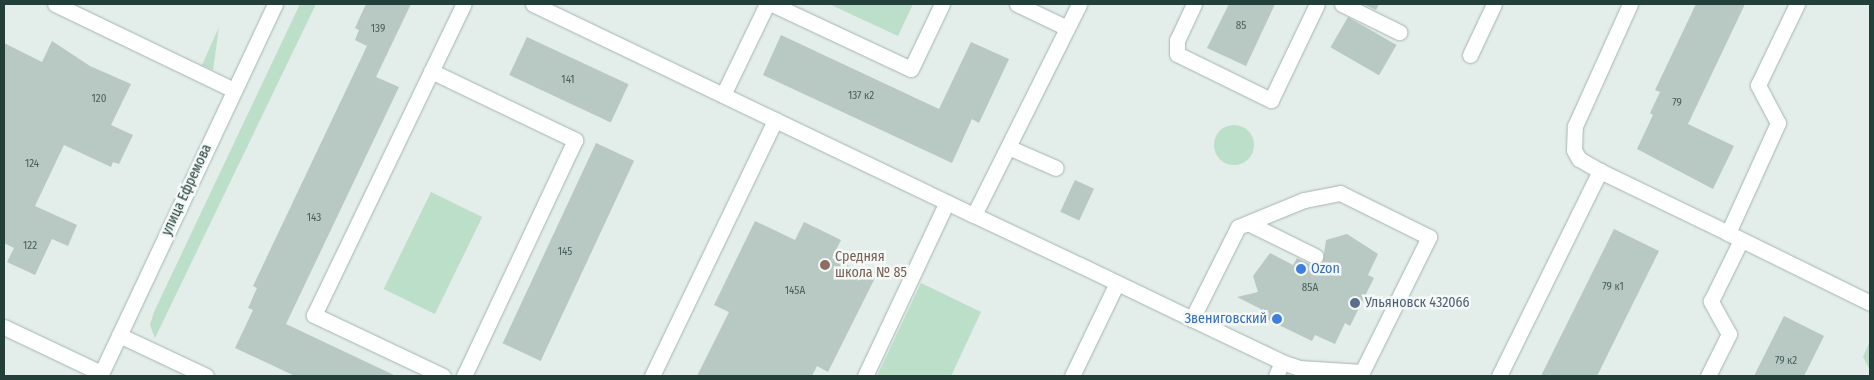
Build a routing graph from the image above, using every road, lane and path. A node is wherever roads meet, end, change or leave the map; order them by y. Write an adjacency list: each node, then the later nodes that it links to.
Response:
1 (55, 4): 20 (street)
2 (275, 4): 20 (street, улица Ефремова)
3 (464, 4): 19 (street)
4 (533, 4): 21 (street)
5 (766, 4): 21 (street)
6 (772, 4): 7 (street)
7 (942, 4)
8 (1017, 4): 16 (street)
9 (1079, 4): 16 (street)
10 (1194, 4): 11 (street)
11 (1317, 4)
12 (1342, 4): 17 (street)
13 (1494, 4): 18 (street)
14 (1630, 4): 25 (street)
15 (1797, 4): 29 (street)
16 (1067, 28): 23 (street)
17 (1399, 32)
18 (1470, 55)
19 (431, 72): 39 (street); 40 (street)
20 (234, 90): 35 (street, улица Ефремова)
21 (723, 95): 22 (street)
22 (775, 120): 26 (street); 41 (street)
23 (1008, 146): 24 (street); 27 (street)
24 (1056, 168)
25 (1600, 171): 29 (street); 45 (street)
26 (947, 202): 27 (street); 42 (street)
27 (974, 215): 31 (street)
28 (1248, 223): 30 (street); 33 (street); 36 (street)
29 (1734, 236): 32 (street); 46 (street)
30 (1315, 256)
31 (1117, 283): 33 (street); 43 (street)
32 (1870, 303)
33 (1192, 319): 36 (street)
34 (4, 327): 37 (street)
35 (120, 335): 37 (street, улица Ефремова); 38 (street)
36 (1282, 362): 44 (street)
37 (101, 375)
38 (206, 376)
39 (443, 376)
40 (464, 376)
41 (652, 376)
42 (865, 376)
43 (1072, 376)
44 (1276, 376)
45 (1499, 376)
46 (1708, 376)

